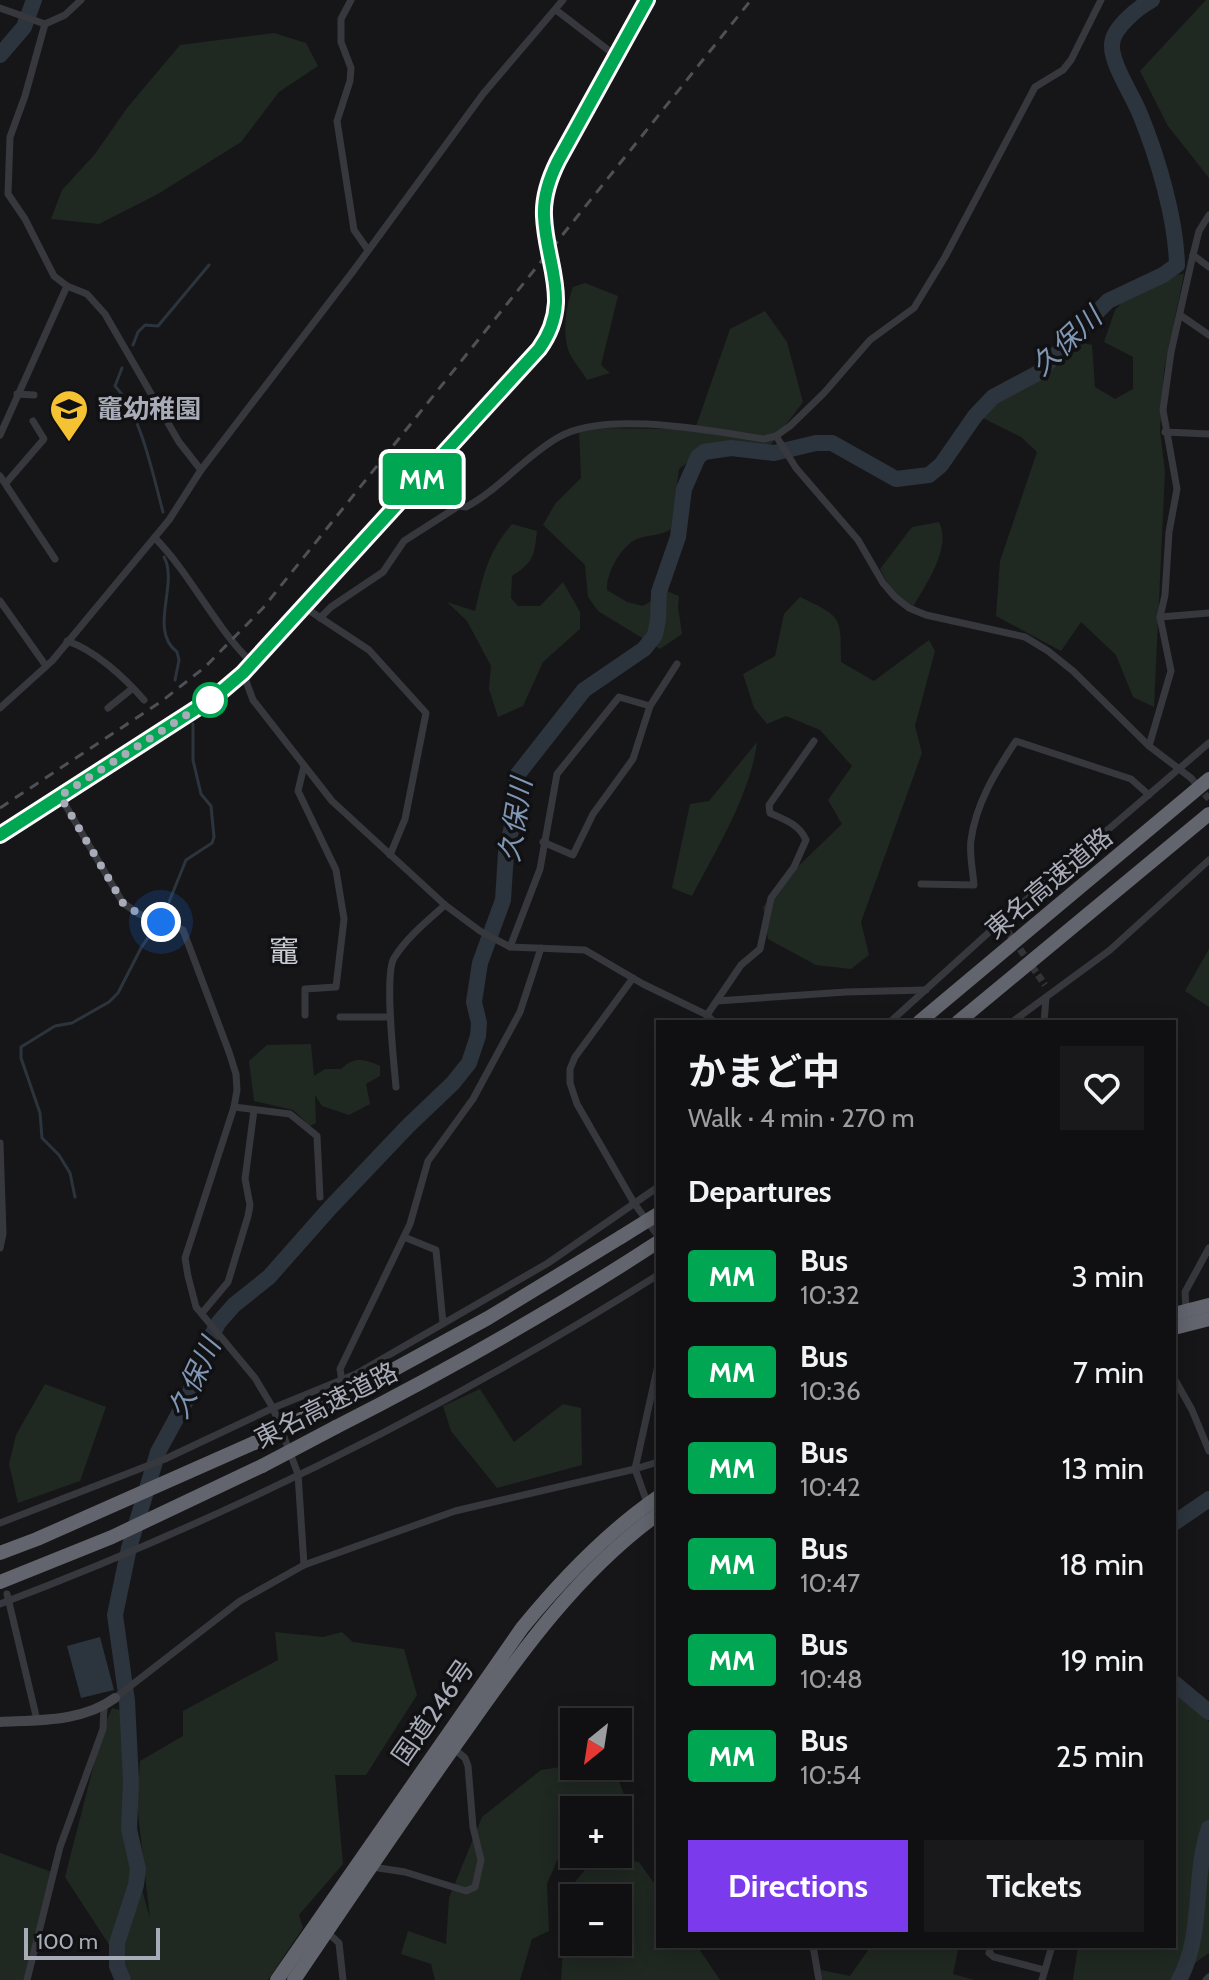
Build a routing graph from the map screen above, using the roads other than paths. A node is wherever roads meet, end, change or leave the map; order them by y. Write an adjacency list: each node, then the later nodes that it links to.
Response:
1 (81, 0): 8 (street)
2 (351, 0): 11 (street)
3 (563, 0): 7 (street)
4 (647, 0): 9 (main road)
5 (1101, 0): 23 (street)
6 (0, 8): 8 (street)
7 (556, 10): 9 (street); 11 (street)
8 (43, 23): 14 (street)
9 (616, 56): 26 (main road)
10 (1209, 215): 12 (street)
11 (368, 250): 24 (street)
12 (1193, 255): 13 (street); 15 (street)
13 (1209, 267)
14 (67, 286): 17 (street); 24 (street)
15 (1180, 315): 16 (street); 20 (street)
16 (1209, 335)
17 (17, 394): 18 (street); 22 (street)
18 (34, 395)
19 (33, 421): 27 (street)
20 (1165, 432): 21 (street); 34 (street)
21 (1209, 434)
22 (0, 435)
23 (777, 437): 28 (street); 48 (street)
24 (201, 470): 29 (street)
25 (0, 476): 27 (street)
26 (424, 477): 28 (street); 32 (main road)
27 (6, 483): 30 (street)
28 (457, 507): 35 (street)
29 (155, 538): 36 (street); 37 (street)
30 (55, 559)
31 (0, 601): 39 (street)
32 (304, 607): 35 (street); 37 (main road)
33 (1209, 613): 34 (street)
34 (1160, 617): 48 (street)
35 (320, 618): 58 (street)
36 (67, 641): 39 (street); 41 (street)
37 (252, 663): 40 (main road)
38 (677, 664): 43 (street)
39 (46, 666): 44 (street)
40 (243, 673): 49 (street); 54 (main road)
41 (133, 688): 42 (street); 45 (street)
42 (144, 700)
43 (650, 706): 57 (street); 57 (street)
44 (0, 708)
45 (108, 708)
46 (814, 741): 70 (street)
47 (1209, 743): 50 (street)
48 (1149, 746): 50 (street)
49 (304, 766): 58 (street); 71 (street)
50 (1180, 769): 51 (street); 53 (street)
51 (1191, 778)
52 (1209, 779): 77 (highway, 東名高速道路)
53 (1149, 795): 60 (street); 62 (street)
54 (60, 796): 56 (main road); 82 (street)
55 (1209, 814): 78 (highway, 東名高速道路)
56 (0, 835)
57 (543, 842): 64 (street)
58 (390, 855): 61 (street)
59 (1209, 860): 69 (street)
60 (921, 884)
61 (445, 905): 64 (street); 74 (street)
62 (997, 925): 63 (street); 68 (street)
63 (1008, 932)
64 (510, 947): 65 (street)
65 (541, 948): 66 (street); 91 (street)
66 (633, 978): 72 (street); 87 (street)
67 (1045, 985): 69 (street)
68 (926, 990): 70 (street); 76 (street)
69 (1048, 996): 79 (street); 80 (street)
70 (717, 1001): 72 (street)
71 (305, 1015)
72 (707, 1015): 75 (street)
73 (340, 1017): 74 (street)
74 (390, 1017): 81 (street)
75 (712, 1020)
76 (892, 1020)
77 (921, 1020)
78 (960, 1020)
79 (1015, 1020)
80 (1044, 1020)
81 (396, 1087)
82 (234, 1107): 83 (street); 98 (street)
83 (254, 1110): 86 (street); 98 (street)
84 (0, 1143): 89 (street)
85 (656, 1188): 87 (street)
86 (320, 1197)
87 (634, 1203): 90 (street); 100 (street)
88 (656, 1215): 112 (highway, 東名高速道路, bridge)
89 (1, 1234): 93 (street)
90 (656, 1236)
91 (404, 1237): 100 (street); 103 (street)
92 (656, 1241): 114 (highway, 東名高速道路, bridge)
93 (0, 1248)
94 (1209, 1248): 97 (street)
95 (656, 1276): 109 (street)
96 (1209, 1305): 97 (highway)
97 (1180, 1312)
98 (202, 1313): 105 (street)
99 (1209, 1319): 101 (highway)
100 (443, 1323): 103 (street)
101 (1176, 1327)
102 (656, 1374): 108 (street)
103 (342, 1381): 105 (street)
104 (1176, 1382): 106 (street)
105 (273, 1408): 109 (street); 111 (street)
106 (1209, 1451)
107 (656, 1463): 108 (street)
108 (635, 1469): 110 (street); 113 (street)
109 (298, 1474): 113 (street); 114 (street)
110 (655, 1510): 119 (highway, 国道246号); 127 (highway, 国道246号)
111 (0, 1523)
112 (0, 1553)
113 (304, 1565): 115 (street)
114 (4, 1595): 117 (street)
115 (115, 1698): 116 (main road)
116 (104, 1706): 117 (main road); 126 (street)
117 (37, 1720): 118 (main road)
118 (0, 1722)
119 (453, 1748): 120 (highway, 国道246号); 120 (street)
120 (372, 1867): 121 (highway, 国道246号)
121 (327, 1932): 128 (highway, 国道246号); 129 (street)
122 (813, 1948): 130 (street)
123 (990, 1948): 125 (street)
124 (1051, 1948): 125 (street)
125 (1044, 1970): 131 (street)
126 (27, 1980)
127 (277, 1980)
128 (294, 1980)
129 (343, 1980)
130 (819, 1980)
131 (1042, 1980)

